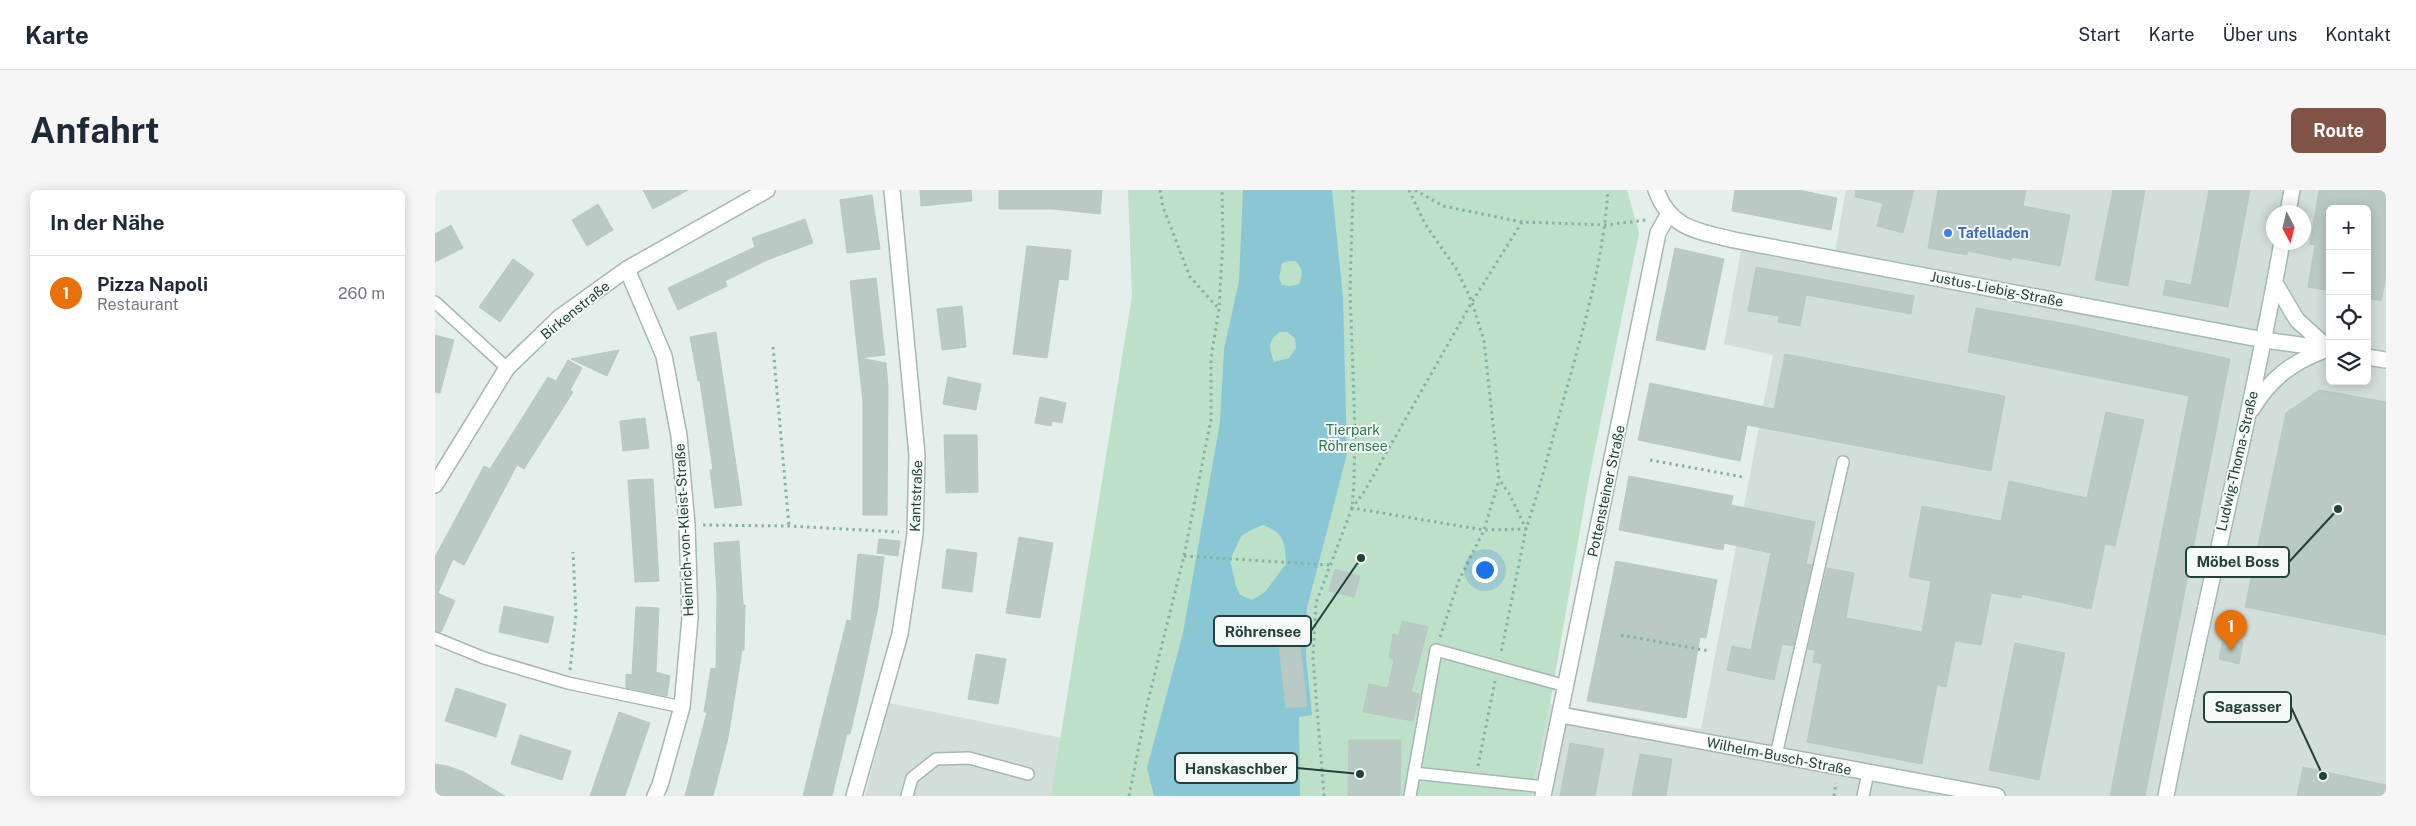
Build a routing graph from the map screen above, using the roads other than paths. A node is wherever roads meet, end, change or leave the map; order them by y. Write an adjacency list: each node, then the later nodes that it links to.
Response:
1 (767, 190): 8 (street, Birkenstraße)
2 (892, 190): 31 (street, Kantstraße)
3 (1656, 190): 6 (street)
4 (2292, 190): 5 (street)
5 (2289, 205)
6 (1668, 215): 11 (street, Justus-Liebig-Straße); 22 (street, Pottensteiner Straße)
7 (2281, 250): 9 (street, Ludwig-Thoma-Straße)
8 (627, 269): 17 (street, Birkenstraße); 23 (street, Heinrich-von-Kleist-Straße)
9 (2275, 283): 11 (street, Ludwig-Thoma-Straße); 12 (street)
10 (435, 302): 17 (lane)
11 (2264, 340): 13 (street, Justus-Liebig-Straße); 18 (street, Ludwig-Thoma-Straße)
12 (2326, 346)
13 (2326, 349)
14 (2326, 350): 18 (street)
15 (2371, 358): 16 (street)
16 (2386, 360)
17 (507, 368): 20 (street, Birkenstraße)
18 (2246, 419): 36 (street, Ludwig-Thoma-Straße)
19 (1843, 462): 25 (lane)
20 (435, 485)
21 (435, 638): 23 (lane)
22 (1566, 686): 24 (street, Pottensteiner Straße); 26 (lane)
23 (682, 707): 30 (street, Heinrich-von-Kleist-Straße)
24 (1561, 715): 25 (street, Wilhelm-Busch-Straße); 29 (street, Pottensteiner Straße)
25 (1776, 755): 27 (street, Wilhelm-Busch-Straße)
26 (1414, 773): 29 (lane); 33 (lane)
27 (1867, 773): 34 (lane); 35 (street, Wilhelm-Busch-Straße)
28 (1028, 774): 32 (lane)
29 (1544, 792)
30 (655, 796)
31 (854, 796)
32 (907, 796)
33 (1410, 796)
34 (1863, 796)
35 (1997, 796)
36 (2166, 796)

